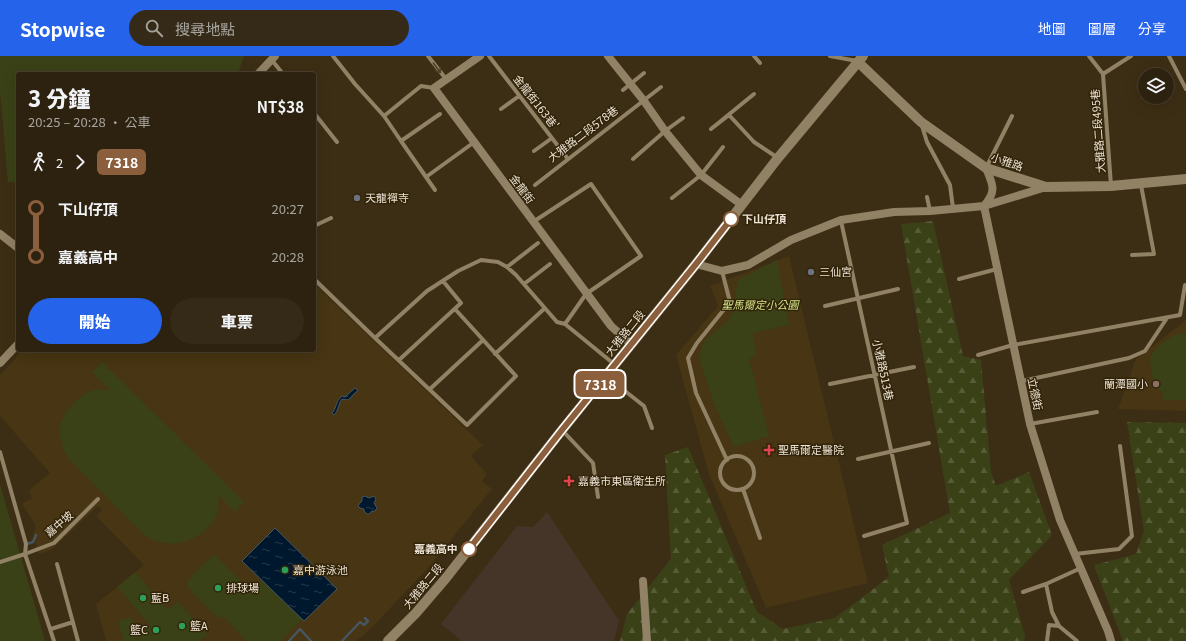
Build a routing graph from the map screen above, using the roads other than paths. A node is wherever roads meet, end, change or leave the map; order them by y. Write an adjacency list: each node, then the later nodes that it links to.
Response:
1 (332, 56): 30 (lane)
2 (428, 56): 18 (lane, one-way to 18)
3 (480, 56): 18 (street)
4 (489, 56): 25 (lane, 金龍街163巷')
5 (608, 56): 19 (street)
6 (754, 56): 13 (lane)
7 (830, 56): 12 (lane)
8 (1089, 56): 17 (lane, 大雅路二段495巷)
9 (1131, 56): 17 (lane, 大雅路二段495巷)
10 (1169, 56): 22 (lane)
11 (273, 58): 14 (street); 15 (lane)
12 (859, 58): 33 (main road, 小雅路); 41 (main road, 大雅路二段)
13 (760, 62)
14 (260, 72)
15 (282, 72)
16 (644, 74): 19 (lane)
17 (1103, 74): 50 (lane, 大雅路二段495巷)
18 (446, 79): 21 (street)
19 (630, 84): 23 (lane); 26 (street)
20 (661, 87): 26 (lane, 大雅路二段578巷)
21 (434, 88): 30 (lane); 38 (street, 金龍街)
22 (1186, 89)
23 (623, 90)
24 (754, 94): 41 (lane)
25 (520, 96): 27 (lane); 35 (lane, 金龍街163巷')
26 (644, 101): 34 (street); 42 (lane, 大雅路二段578巷)
27 (501, 109)
28 (440, 114): 36 (lane)
29 (316, 116): 37 (lane)
30 (384, 116): 36 (lane)
31 (1012, 116): 44 (lane)
32 (683, 118): 34 (lane)
33 (921, 122): 44 (main road, 小雅路); 57 (lane)
34 (665, 131): 43 (lane); 45 (street)
35 (552, 138): 40 (lane); 42 (lane, 金龍街163巷')
36 (401, 141): 46 (lane)
37 (337, 142)
38 (473, 143): 46 (lane); 61 (street, 金龍街)
39 (723, 146): 45 (lane)
40 (534, 151)
41 (778, 158): 55 (main road, 大雅路二段)
42 (568, 159): 49 (lane, 大雅路二段578巷)
43 (633, 159)
44 (986, 168): 51 (main road, 小雅路); 56 (street)
45 (701, 175): 54 (lane); 55 (street)
46 (426, 177): 52 (lane)
47 (1186, 179): 48 (main road, 小雅路)
48 (1141, 182): 50 (main road, 小雅路); 66 (lane)
49 (535, 185)
50 (1111, 186): 51 (main road, 小雅路)
51 (1046, 187): 56 (street)
52 (435, 190)
53 (927, 197): 58 (lane)
54 (672, 198)
55 (742, 205): 68 (main road, 大雅路二段)
56 (984, 206): 57 (street); 70 (street, 立德街)
57 (952, 208): 58 (street)
58 (930, 211): 60 (street)
59 (331, 218): 62 (lane)
60 (841, 220): 71 (street); 79 (lane, 小雅路513巷)
61 (534, 222): 78 (street, 金龍街); 78 (lane)
62 (316, 225)
63 (0, 234): 65 (street)
64 (538, 243): 69 (lane)
65 (16, 246)
66 (1132, 255)
67 (550, 264): 75 (lane)
68 (696, 264): 71 (street); 87 (main road, 大雅路二段)
69 (507, 267): 74 (lane); 75 (lane)
70 (997, 269): 72 (lane); 88 (street, 立德街)
71 (722, 271): 110 (lane)
72 (959, 279)
73 (316, 281): 85 (lane)
74 (443, 281): 82 (lane); 85 (lane)
75 (524, 284): 81 (lane)
76 (1185, 285): 83 (lane)
77 (898, 289): 79 (lane)
78 (586, 294): 84 (lane); 87 (street, 金龍街)
79 (858, 299): 80 (lane); 96 (lane, 小雅路513巷)
80 (825, 306)
81 (545, 308): 84 (lane); 90 (lane)
82 (455, 309): 86 (lane); 92 (lane)
83 (1167, 317): 88 (lane); 98 (lane)
84 (564, 324): 94 (lane)
85 (375, 338): 92 (lane)
86 (483, 340): 90 (lane); 100 (lane)
87 (631, 344): 94 (main road, 大雅路二段)
88 (1013, 345): 91 (lane); 98 (street, 立德街)
89 (16, 346): 93 (street)
90 (495, 354): 100 (lane)
91 (978, 354)
92 (399, 360): 100 (lane)
93 (0, 363)
94 (615, 365): 97 (main road, 大雅路二段)
95 (914, 367): 96 (lane)
96 (875, 375): 99 (lane); 108 (lane, 小雅路513巷)
97 (606, 376): 103 (lane); 104 (main road, 大雅路二段)
98 (1022, 381): 102 (street, 立德街)
99 (830, 384)
100 (430, 389)
101 (1097, 412): 102 (lane)
102 (1030, 424): 117 (street, 立德街)
103 (652, 428)
104 (562, 430): 112 (lane); 129 (main road, 大雅路二段)
105 (929, 443): 108 (lane)
106 (1120, 446): 117 (lane)
107 (0, 452): 116 (lane)
108 (892, 452): 109 (lane); 114 (lane, 小雅路513巷)
109 (858, 459)
110 (727, 460): 111 (lane); 111 (lane)
111 (743, 489): 115 (lane)
112 (598, 497)
113 (98, 499): 116 (lane, 嘉中坡)
114 (864, 536)
115 (760, 538)
116 (25, 554): 118 (lane, 嘉中坡); 126 (lane)
117 (1075, 554): 120 (street, 立德街)
118 (0, 562)
119 (57, 564): 124 (lane)
120 (1081, 568): 122 (lane); 133 (street, 立德街)
121 (643, 581): 130 (street)
122 (1046, 584): 123 (lane); 125 (lane)
123 (1023, 592)
124 (73, 622): 126 (lane); 128 (lane)
125 (1059, 626): 131 (lane); 132 (lane)
126 (51, 629): 127 (lane)
127 (54, 641)
128 (78, 641)
129 (388, 641)
130 (647, 641)
131 (1047, 641)
132 (1077, 641)
133 (1111, 641)

